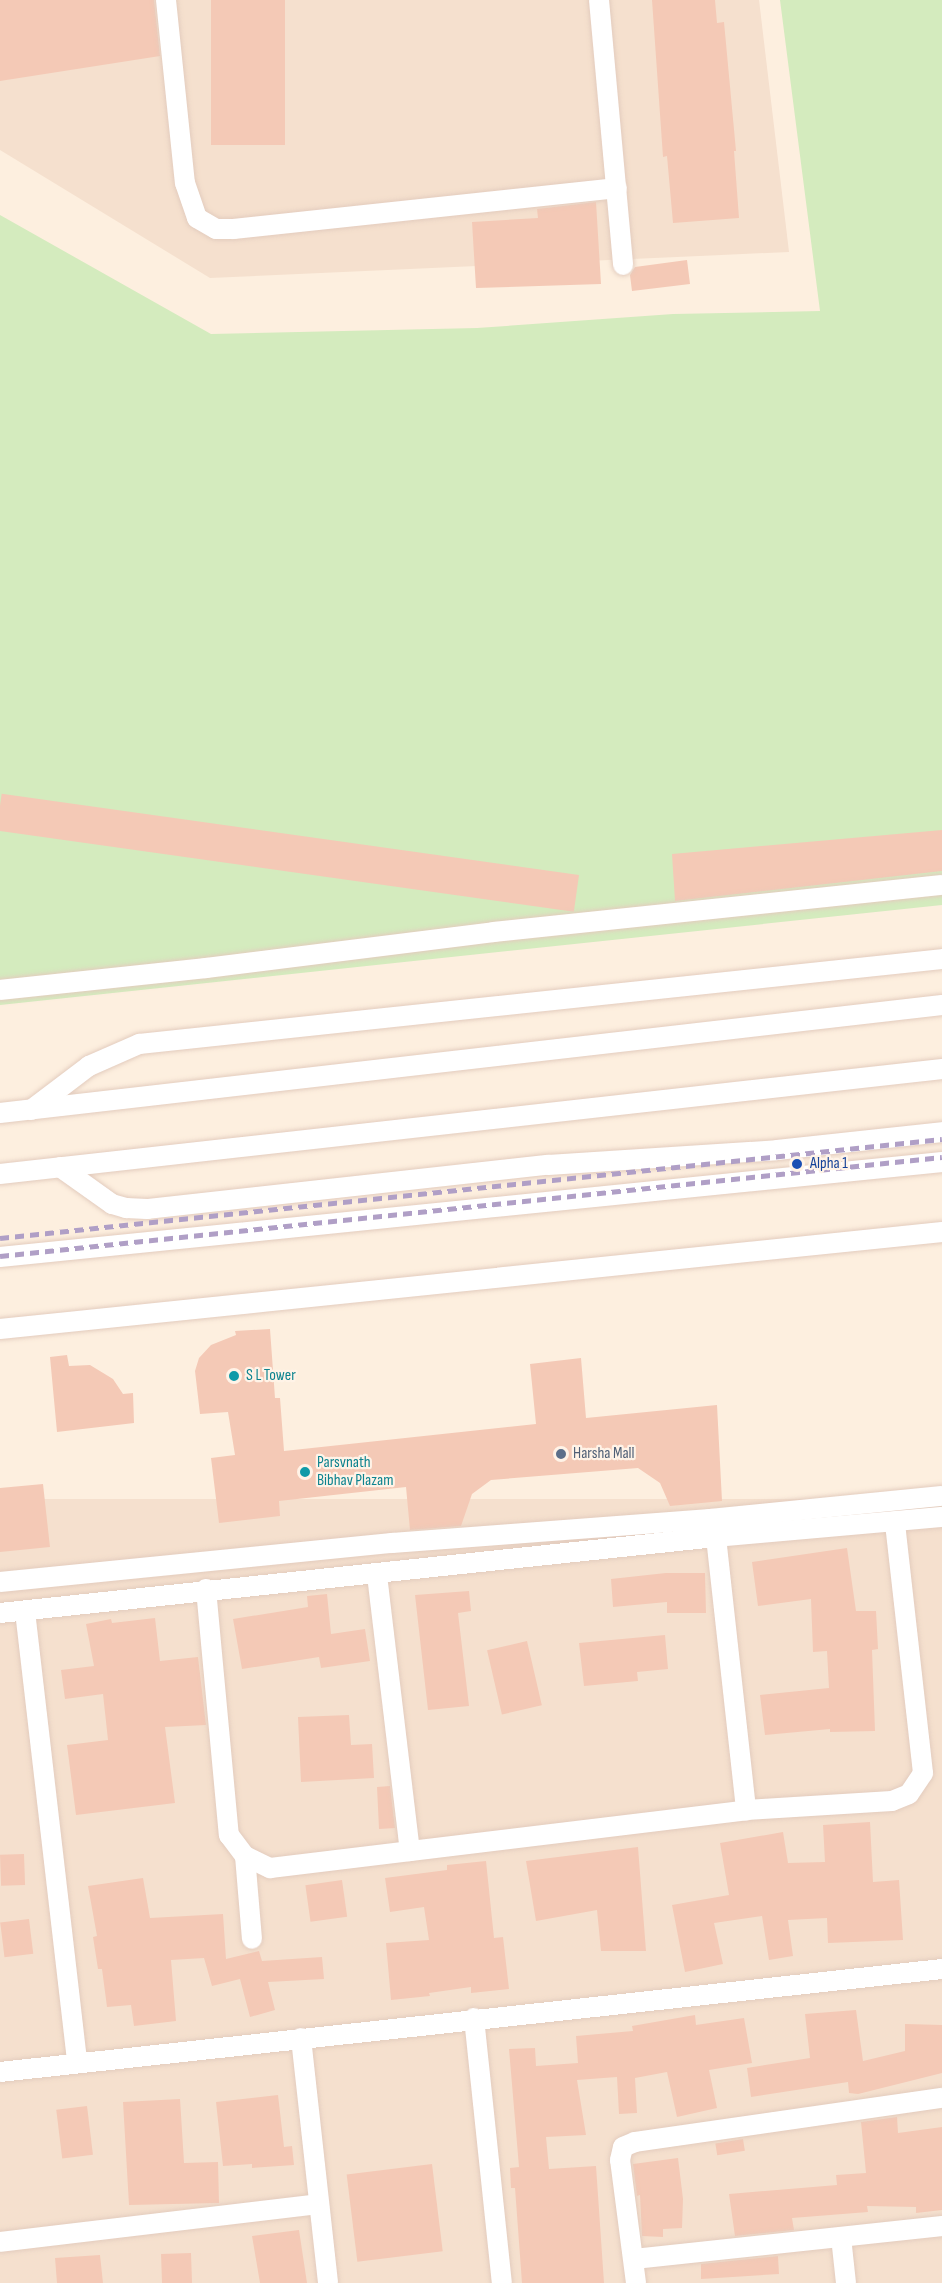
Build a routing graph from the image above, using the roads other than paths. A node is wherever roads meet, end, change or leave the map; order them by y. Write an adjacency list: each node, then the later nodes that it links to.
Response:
1 (166, 0): 3 (street)
2 (599, 0): 3 (street)
3 (617, 188): 4 (street)
4 (623, 265)
5 (942, 885): 7 (street)
6 (942, 959): 10 (street)
7 (0, 990)
8 (942, 1005): 10 (street)
9 (942, 1069): 14 (street)
10 (31, 1110): 11 (street)
11 (0, 1113)
12 (942, 1132): 14 (street)
13 (942, 1162): 17 (street)
14 (60, 1167): 15 (street)
15 (0, 1174)
16 (942, 1232): 18 (street)
17 (0, 1257)
18 (0, 1329)
19 (942, 1496): 24 (street)
20 (942, 1517): 21 (street)
21 (895, 1522): 22 (street); 28 (street)
22 (716, 1538): 23 (street); 28 (street)
23 (377, 1575): 25 (street); 29 (street)
24 (0, 1582)
25 (206, 1590): 26 (street); 30 (street)
26 (25, 1611): 27 (street); 35 (street)
27 (0, 1613)
28 (746, 1810): 29 (street)
29 (410, 1851): 30 (street)
30 (245, 1856): 31 (street)
31 (252, 1939)
32 (942, 1969): 33 (street)
33 (474, 2018): 34 (street); 44 (street)
34 (300, 2038): 35 (street); 38 (street)
35 (77, 2063): 36 (street)
36 (0, 2072)
37 (942, 2098): 42 (street)
38 (319, 2204): 41 (street); 43 (street)
39 (942, 2226): 40 (street)
40 (841, 2237): 42 (street); 46 (street)
41 (0, 2242)
42 (634, 2259): 45 (street)
43 (327, 2283)
44 (502, 2283)
45 (636, 2283)
46 (846, 2283)

